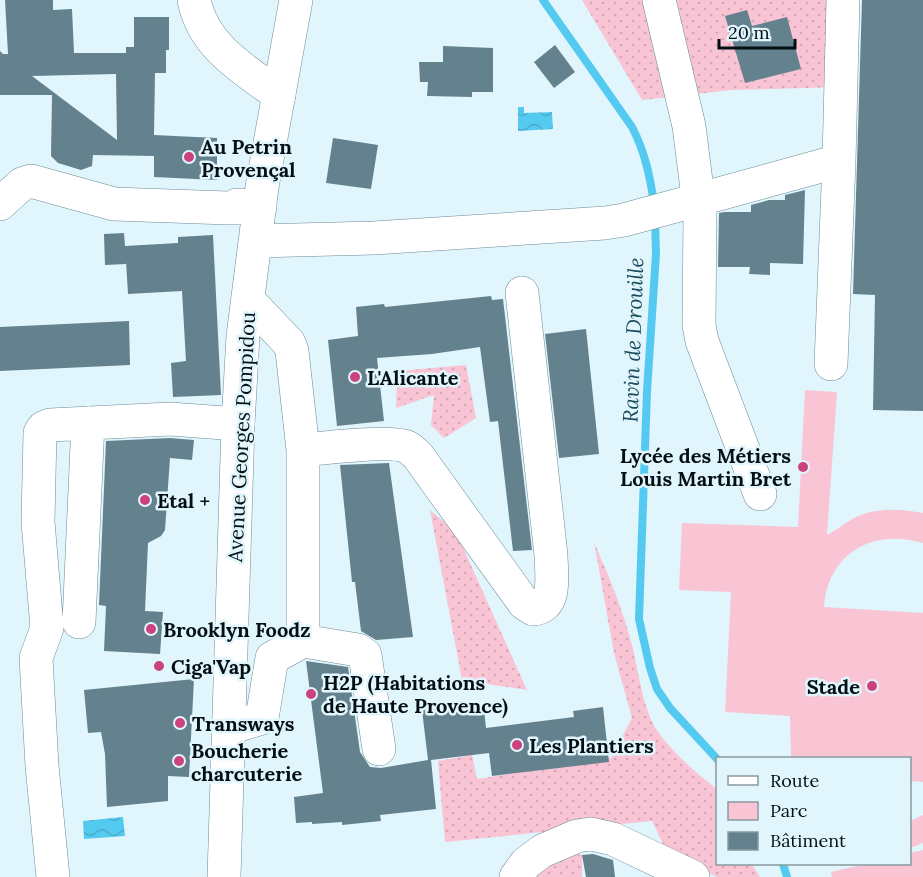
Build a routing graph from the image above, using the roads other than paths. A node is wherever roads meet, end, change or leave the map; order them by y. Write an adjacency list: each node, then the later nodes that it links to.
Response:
1 (195, 0): 5 (street)
2 (296, 0): 5 (street, Avenue Georges Pompidou)
3 (659, 0): 8 (street)
4 (843, 0): 6 (street)
5 (279, 95): 9 (street, Avenue Georges Pompidou)
6 (839, 161): 8 (street); 13 (street)
7 (0, 204): 9 (street)
8 (685, 204): 10 (street); 17 (street)
9 (260, 207): 10 (street, Avenue Georges Pompidou)
10 (256, 241): 12 (street, Avenue Georges Pompidou)
11 (522, 293): 16 (street)
12 (248, 300): 15 (street, Avenue Georges Pompidou); 16 (street)
13 (831, 364)
14 (88, 423): 15 (street); 18 (street); 24 (street)
15 (238, 424): 21 (street, Avenue Georges Pompidou)
16 (303, 450): 19 (street)
17 (760, 494)
18 (79, 622)
19 (303, 641): 20 (street); 23 (street)
20 (272, 658): 21 (street); 22 (street)
21 (231, 676): 22 (street, Avenue Georges Pompidou)
22 (229, 728): 25 (street, Avenue Georges Pompidou)
23 (379, 749)
24 (53, 877)
25 (224, 877)
26 (516, 877): 27 (street)
27 (693, 877)

